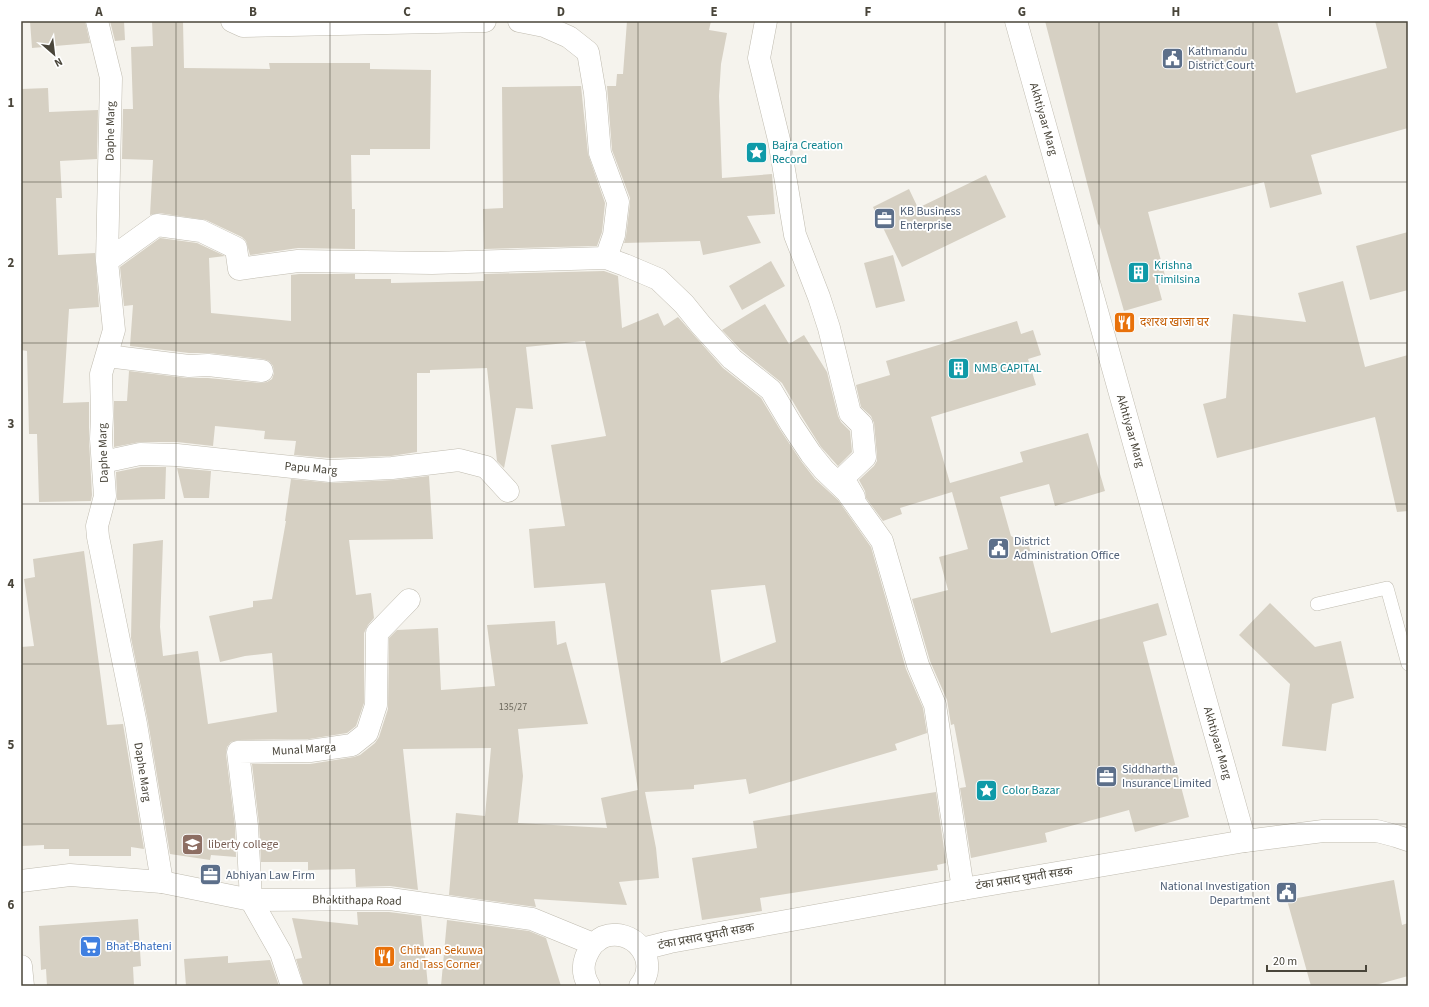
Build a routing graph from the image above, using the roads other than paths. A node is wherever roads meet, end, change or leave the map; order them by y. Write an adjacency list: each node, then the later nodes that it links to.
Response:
1 (97, 21): 8 (street, Daphe Marg)
2 (232, 21): 3 (street)
3 (485, 21)
4 (519, 21): 7 (street)
5 (766, 21): 13 (street)
6 (1016, 21): 18 (street, Akhtiyaar Marg)
7 (606, 258): 8 (street); 13 (street)
8 (106, 261): 9 (street, Daphe Marg)
9 (107, 356): 10 (street); 11 (street, Daphe Marg)
10 (262, 371)
11 (103, 462): 12 (street, Papu Marg); 20 (street, Daphe Marg)
12 (508, 491)
13 (866, 519): 21 (street)
14 (409, 600): 22 (street, Munal Marga)
15 (1317, 604): 16 (lane)
16 (1408, 664)
17 (1408, 840): 18 (street, टंका प्रसाद घुमती सडक)
18 (1245, 841): 21 (street, टंका प्रसाद घुमती सडक)
19 (21, 881): 20 (street, Bhaktithapa Road)
20 (162, 882): 22 (street, Bhaktithapa Road)
21 (963, 889): 24 (street, टंका प्रसाद घुमती सडक)
22 (251, 900): 23 (street, Bhaktithapa Road); 27 (street)
23 (593, 944): 24 (street); 28 (street)
24 (642, 949): 29 (street)
25 (21, 966): 26 (street)
26 (23, 986)
27 (292, 986)
28 (589, 986)
29 (640, 986)

